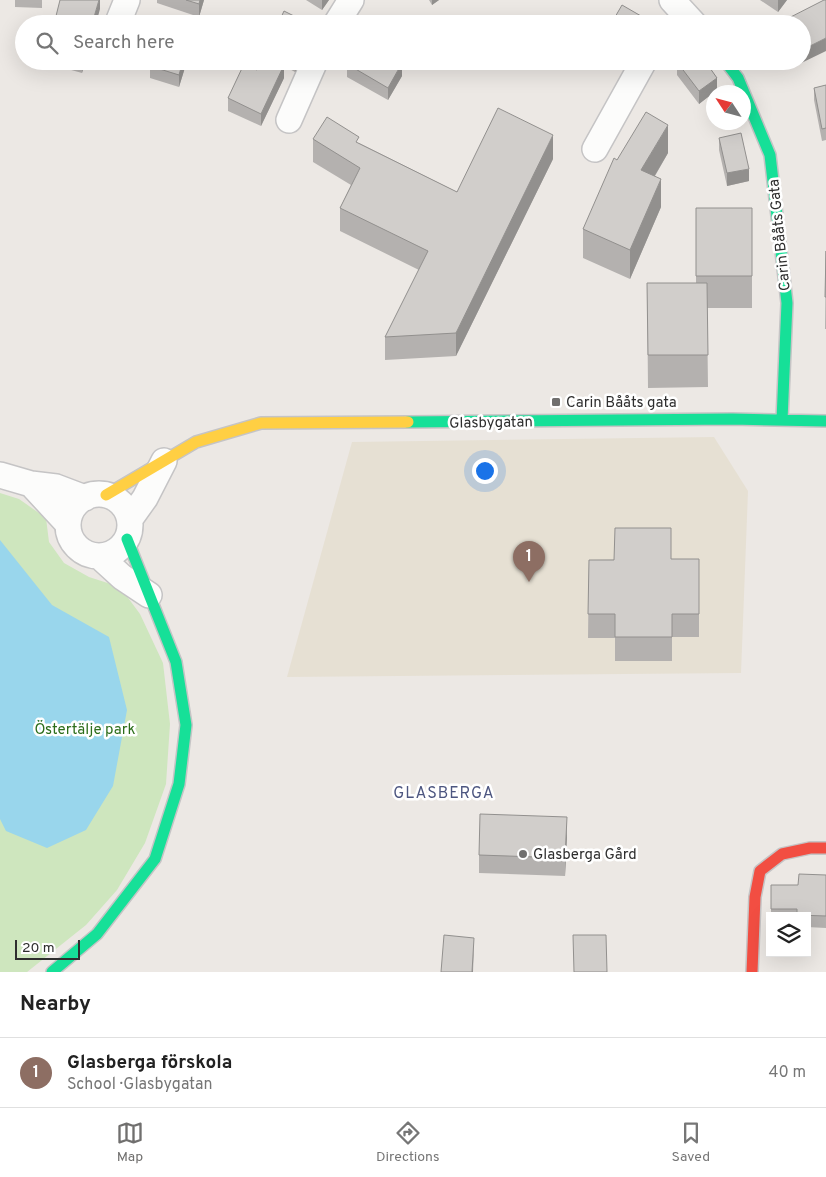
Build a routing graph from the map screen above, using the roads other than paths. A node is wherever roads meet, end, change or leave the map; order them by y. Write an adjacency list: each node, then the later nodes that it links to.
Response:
1 (350, 0): 3 (street)
2 (673, 7): 4 (street)
3 (341, 15)
4 (683, 15)
5 (311, 70): 8 (street)
6 (639, 70): 9 (street)
7 (732, 70): 10 (street, Carin Bååts Gata)
8 (289, 120)
9 (596, 149)
10 (782, 420): 11 (street, Glasbygatan); 12 (street, Glasbygatan)
11 (826, 421)
12 (164, 461): 15 (street, Glasbygatan); 17 (street)
13 (0, 475): 14 (street)
14 (31, 484): 15 (street); 16 (street)
15 (96, 496): 16 (street); 17 (street)
16 (68, 524): 18 (street)
17 (129, 529): 18 (street); 19 (street)
18 (99, 556): 19 (street)
19 (149, 595): 21 (street)
20 (826, 848): 22 (street)
21 (52, 972)
22 (752, 972)

